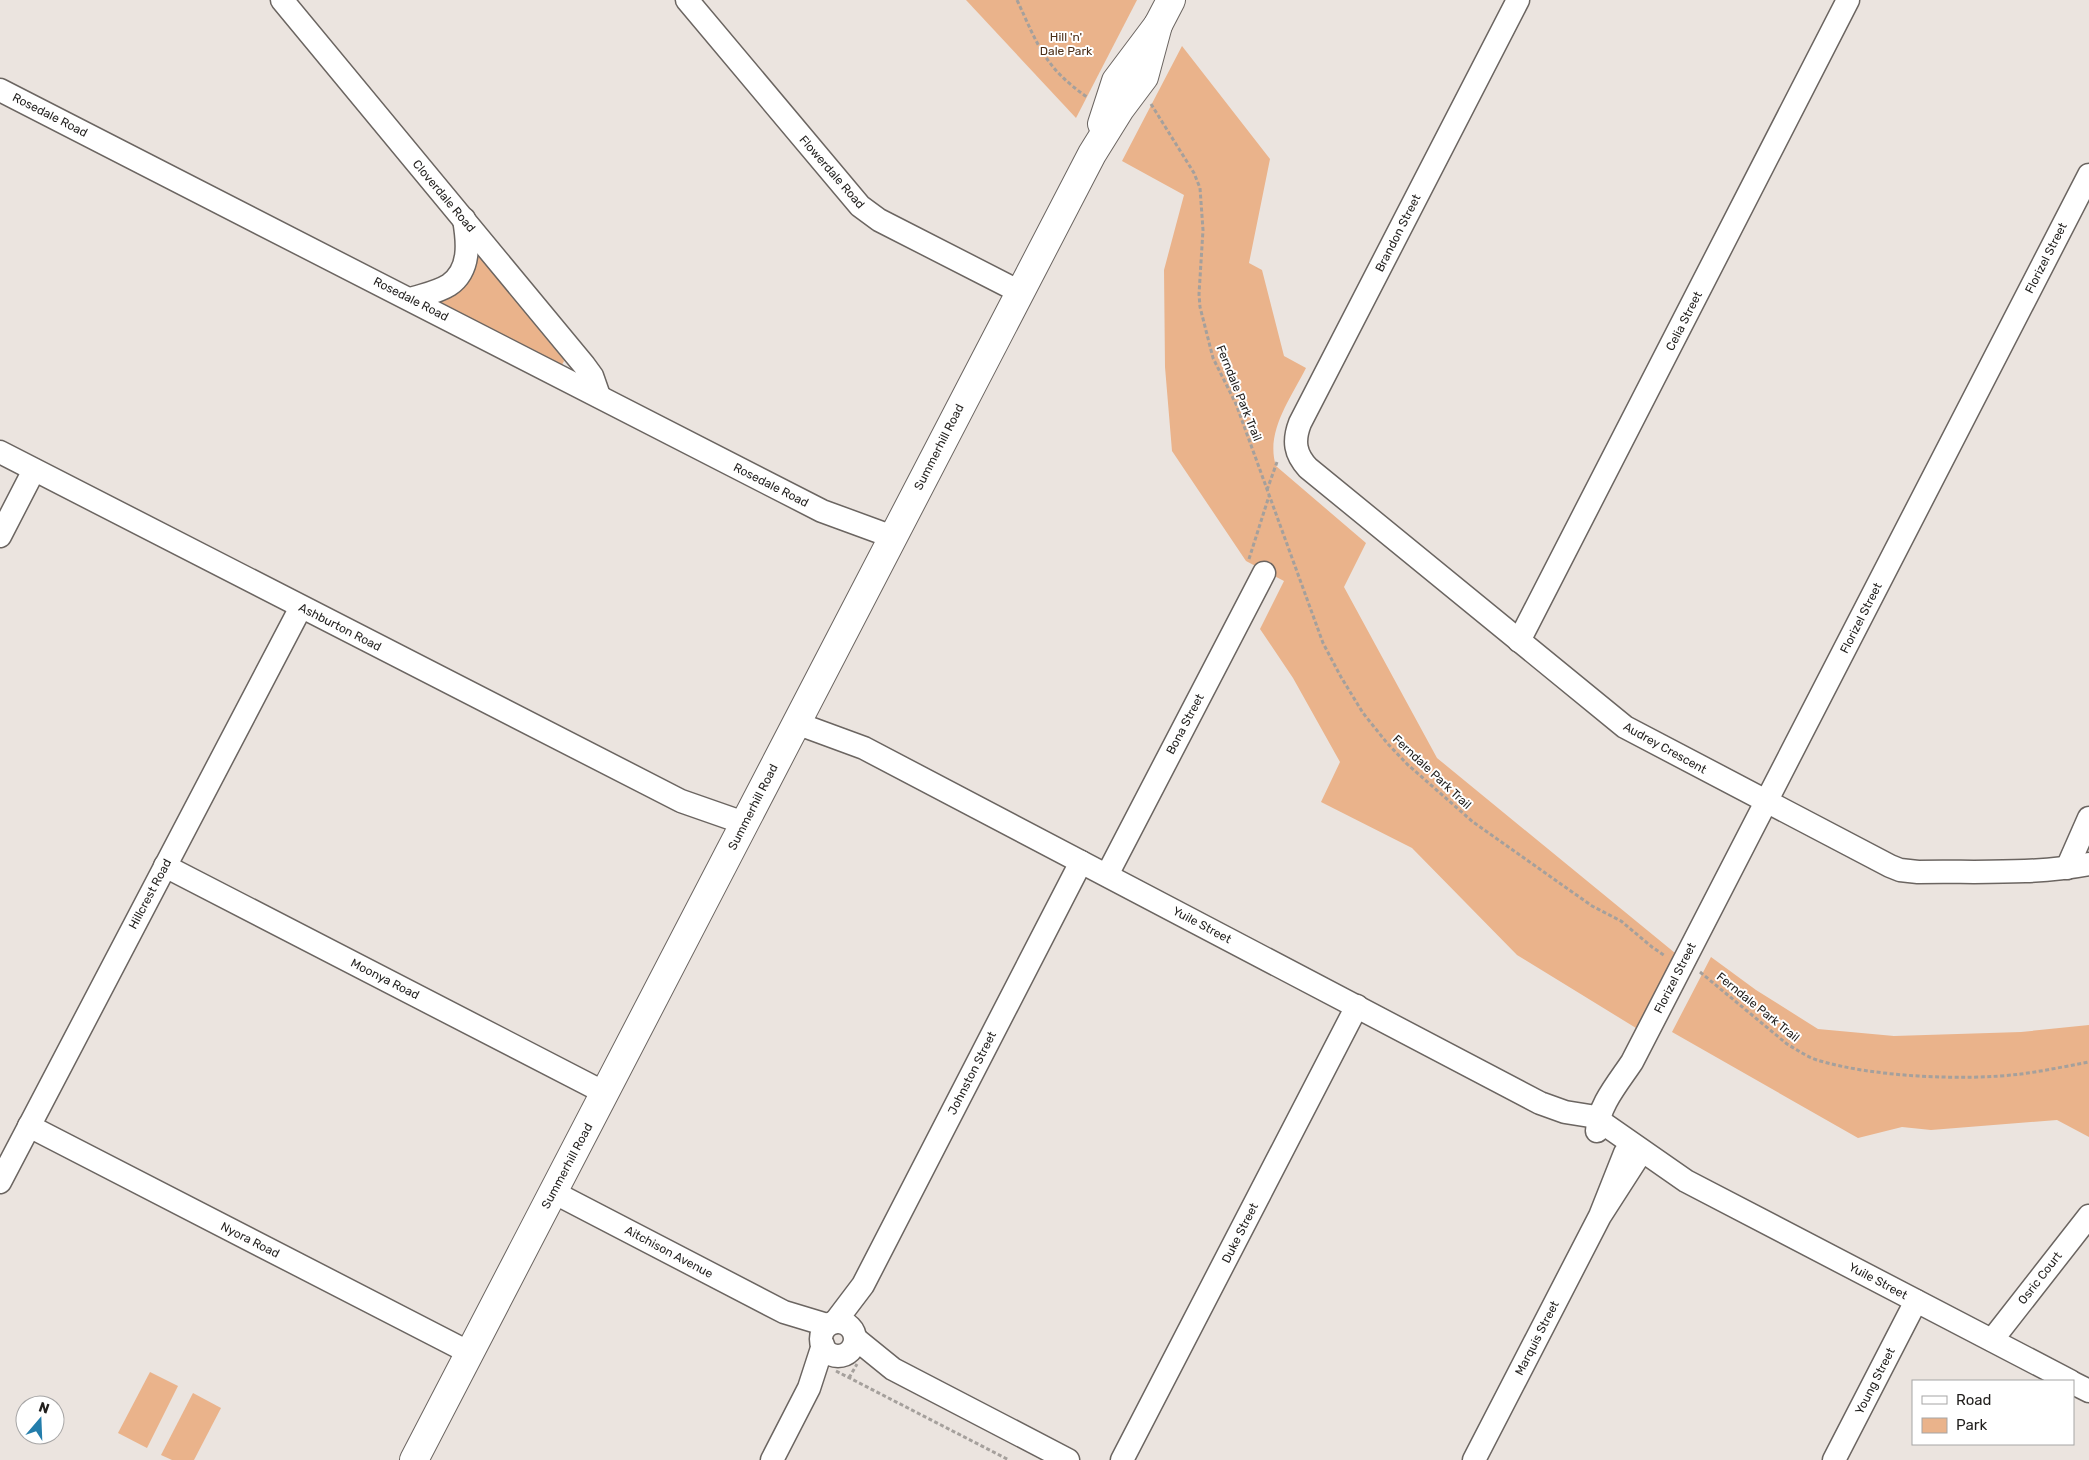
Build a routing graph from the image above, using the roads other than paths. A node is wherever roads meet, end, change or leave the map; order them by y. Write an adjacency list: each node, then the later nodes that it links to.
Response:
1 (282, 0): 10 (street, Cloverdale Road)
2 (687, 0): 11 (street, Flowerdale Road)
3 (1171, 0): 6 (main road, Summerhill Road)
4 (1518, 0): 15 (street, Brandon Street)
5 (1848, 0): 21 (street, Celia Street)
6 (1158, 25): 8 (main road, Summerhill Road); 8 (main road, Summerhill Road)
7 (0, 90): 12 (street, Rosedale Road)
8 (1092, 154): 11 (main road, Summerhill Road)
9 (2089, 175): 23 (street, Florizel Street)
10 (464, 219): 12 (street); 13 (street, Cloverdale Road)
11 (1020, 292): 18 (main road, Summerhill Road)
12 (411, 299): 13 (street, Rosedale Road)
13 (599, 396): 18 (street, Rosedale Road)
14 (0, 452): 16 (street, Ashburton Road)
15 (1308, 468): 21 (street, Audrey Crescent)
16 (34, 470): 17 (street); 20 (street, Ashburton Road)
17 (0, 536)
18 (889, 545): 22 (main road, Summerhill Road)
19 (1255, 570): 30 (street, Bona Street)
20 (301, 607): 25 (street, Ashburton Road); 28 (street, Hillcrest Road)
21 (1519, 641): 23 (street, Audrey Crescent)
22 (801, 714): 25 (main road, Summerhill Road); 26 (street, Yuile Street)
23 (1767, 802): 29 (street, Audrey Crescent); 33 (street, Florizel Street)
24 (2089, 818): 29 (street)
25 (740, 832): 32 (main road, Summerhill Road)
26 (1081, 862): 30 (street, Yuile Street); 41 (street, Johnston Street)
27 (2089, 864): 29 (street, Audrey Crescent)
28 (165, 866): 32 (street, Moonya Road); 34 (street, Hillcrest Road)
29 (2067, 868)
30 (1107, 875): 31 (street, Yuile Street)
31 (1357, 1006): 33 (street, Yuile Street); 49 (street, Duke Street)
32 (605, 1093): 37 (main road, Summerhill Road)
33 (1600, 1125): 35 (street, Yuile Street)
34 (29, 1126): 36 (street, Hillcrest Road); 42 (street, Nyora Road)
35 (1632, 1153): 39 (street, Yuile Street); 50 (street, Marquis Street)
36 (0, 1182)
37 (553, 1192): 41 (street, Aitchison Avenue); 42 (main road, Summerhill Road)
38 (2089, 1216): 40 (street, Osric Court)
39 (1916, 1301): 40 (street, Yuile Street); 51 (street, Young Street)
40 (1992, 1340): 43 (street, Yuile Street)
41 (837, 1342): 47 (street, Johnston Street); 48 (street, Aitchison Avenue)
42 (470, 1353): 46 (main road, Summerhill Road)
43 (2067, 1380)
44 (2074, 1384): 45 (street, Yuile Street)
45 (2089, 1391)
46 (414, 1460)
47 (772, 1460)
48 (1068, 1460)
49 (1122, 1460)
50 (1474, 1460)
51 (1834, 1460)

